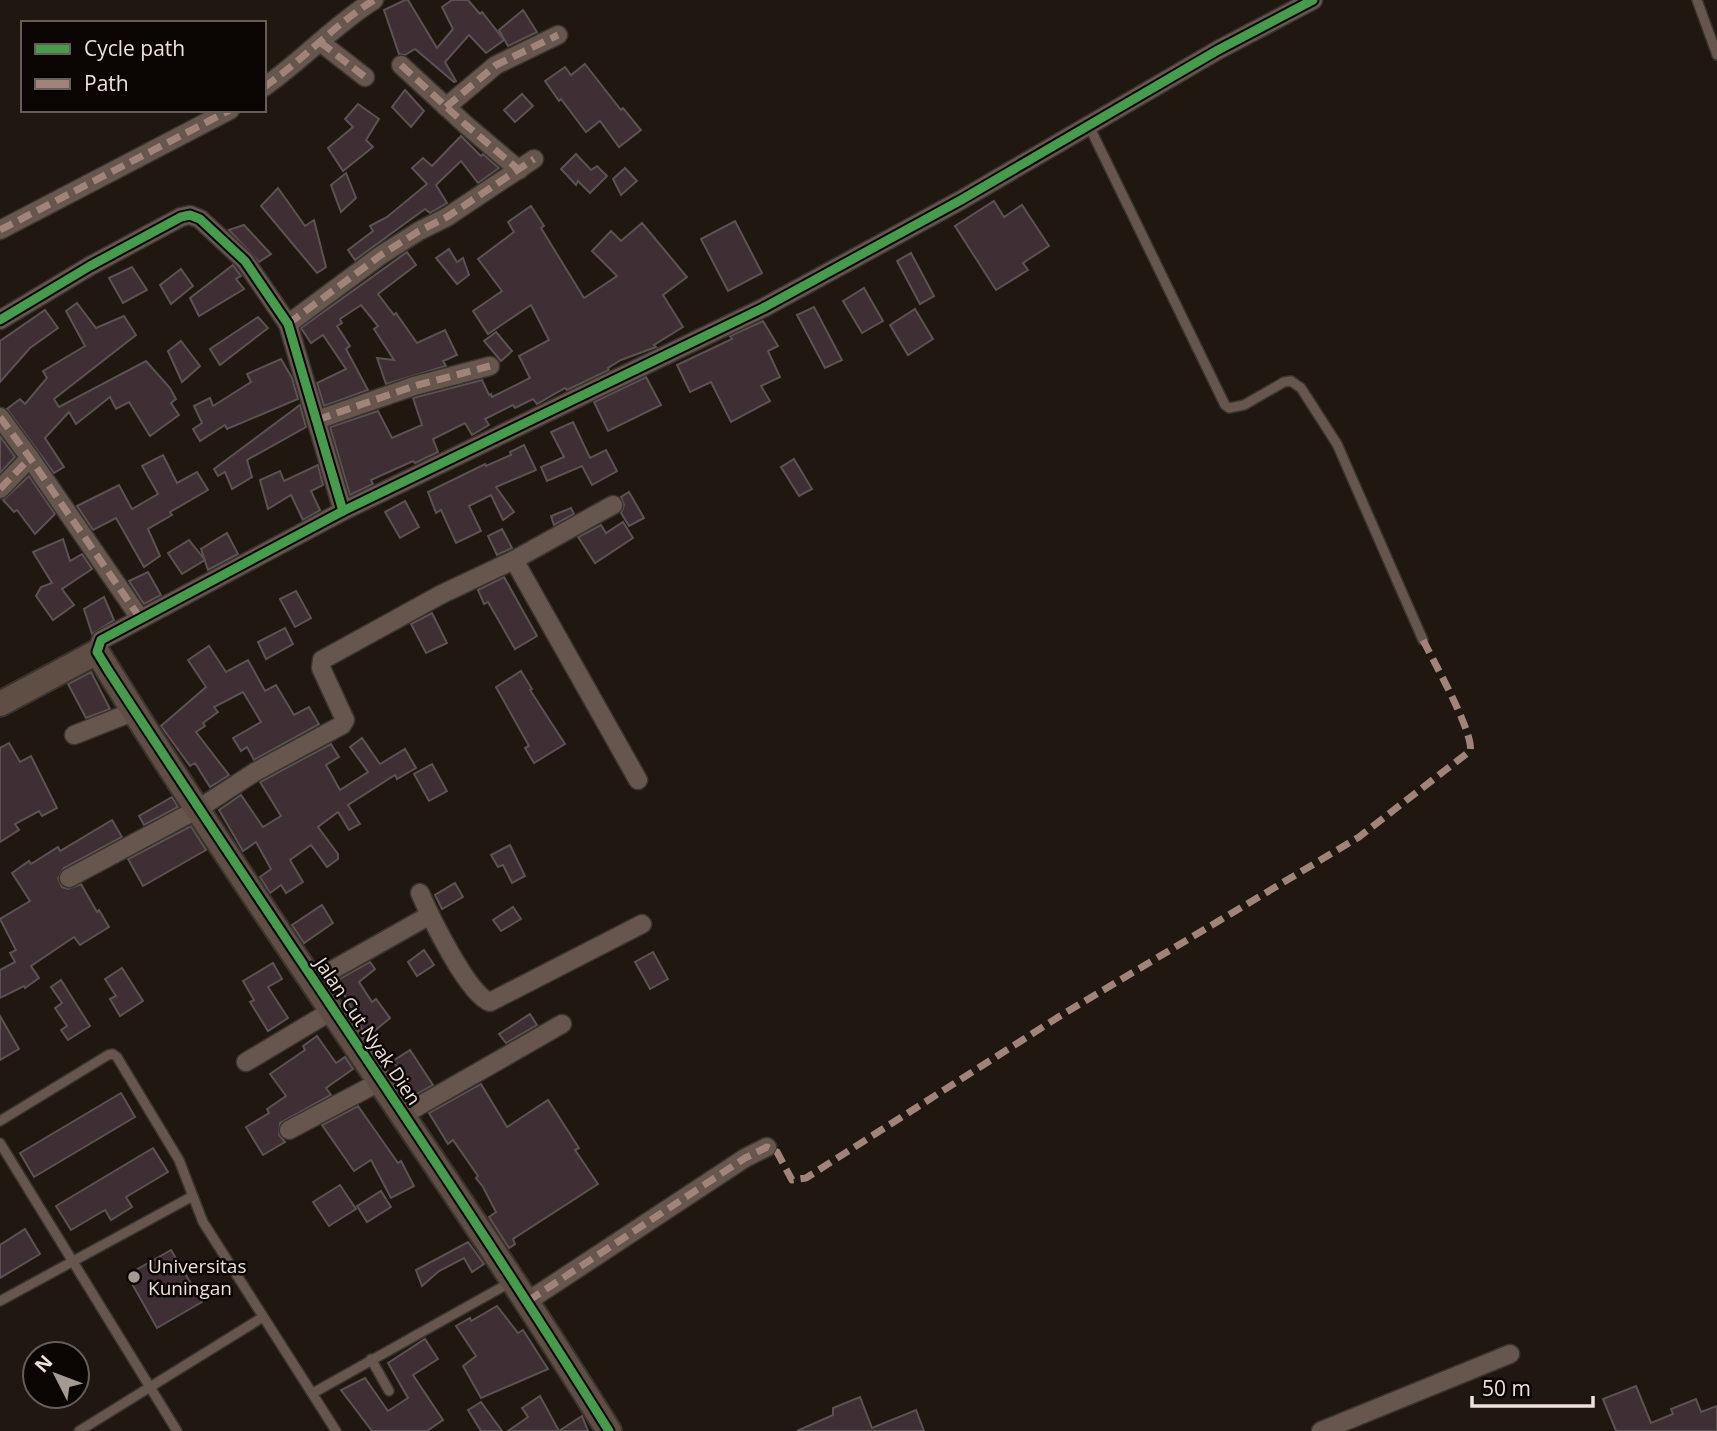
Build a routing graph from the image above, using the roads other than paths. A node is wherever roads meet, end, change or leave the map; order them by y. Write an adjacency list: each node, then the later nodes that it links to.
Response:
1 (374, 0): 5 (street)
2 (1313, 0): 12 (street)
3 (1697, 0): 6 (lane)
4 (558, 35): 10 (street)
5 (320, 42): 8 (street); 9 (street)
6 (1717, 55)
7 (401, 65): 10 (street)
8 (365, 77)
9 (266, 86)
10 (446, 107): 14 (street)
11 (226, 112): 15 (street)
12 (1089, 125): 24 (street); 27 (lane)
13 (534, 159): 14 (street)
14 (519, 170): 17 (street)
15 (0, 230)
16 (0, 320): 17 (street)
17 (288, 324): 20 (street)
18 (490, 366): 20 (street)
19 (0, 417): 21 (street)
20 (317, 420): 24 (street)
21 (30, 458): 22 (street); 26 (street)
22 (0, 489)
23 (613, 505): 25 (street)
24 (343, 511): 26 (street)
25 (514, 560): 32 (street); 33 (street)
26 (140, 618): 28 (street)
27 (1423, 640)
28 (97, 652): 29 (street); 30 (street, Jalan Cut Nyak Dien)
29 (0, 704)
30 (135, 711): 31 (street); 33 (street, Jalan Cut Nyak Dien)
31 (74, 735)
32 (638, 780)
33 (198, 809): 34 (street); 38 (street, Jalan Cut Nyak Dien)
34 (69, 877)
35 (420, 893): 36 (street)
36 (430, 915): 37 (street); 38 (street)
37 (642, 924)
38 (313, 981): 39 (street, Jalan Cut Nyak Dien)
39 (333, 1010): 41 (street); 42 (street, Jalan Cut Nyak Dien)
40 (562, 1024): 43 (street)
41 (246, 1062)
42 (381, 1081): 43 (street, Jalan Cut Nyak Dien); 45 (street)
43 (404, 1115): 50 (street, Jalan Cut Nyak Dien)
44 (0, 1121): 48 (lane)
45 (289, 1130)
46 (0, 1143): 49 (lane)
47 (766, 1147): 50 (street)
48 (191, 1197): 49 (lane); 52 (lane)
49 (71, 1260): 51 (lane); 55 (lane)
50 (521, 1291): 54 (lane); 61 (street, Jalan Cut Nyak Dien)
51 (0, 1301)
52 (263, 1317): 55 (lane); 57 (lane)
53 (1510, 1354): 62 (street)
54 (371, 1360): 56 (lane); 57 (lane)
55 (149, 1388): 58 (lane); 59 (lane)
56 (389, 1391)
57 (313, 1393): 60 (lane)
58 (79, 1431)
59 (177, 1431)
60 (337, 1431)
61 (609, 1431)
62 (1321, 1431)

